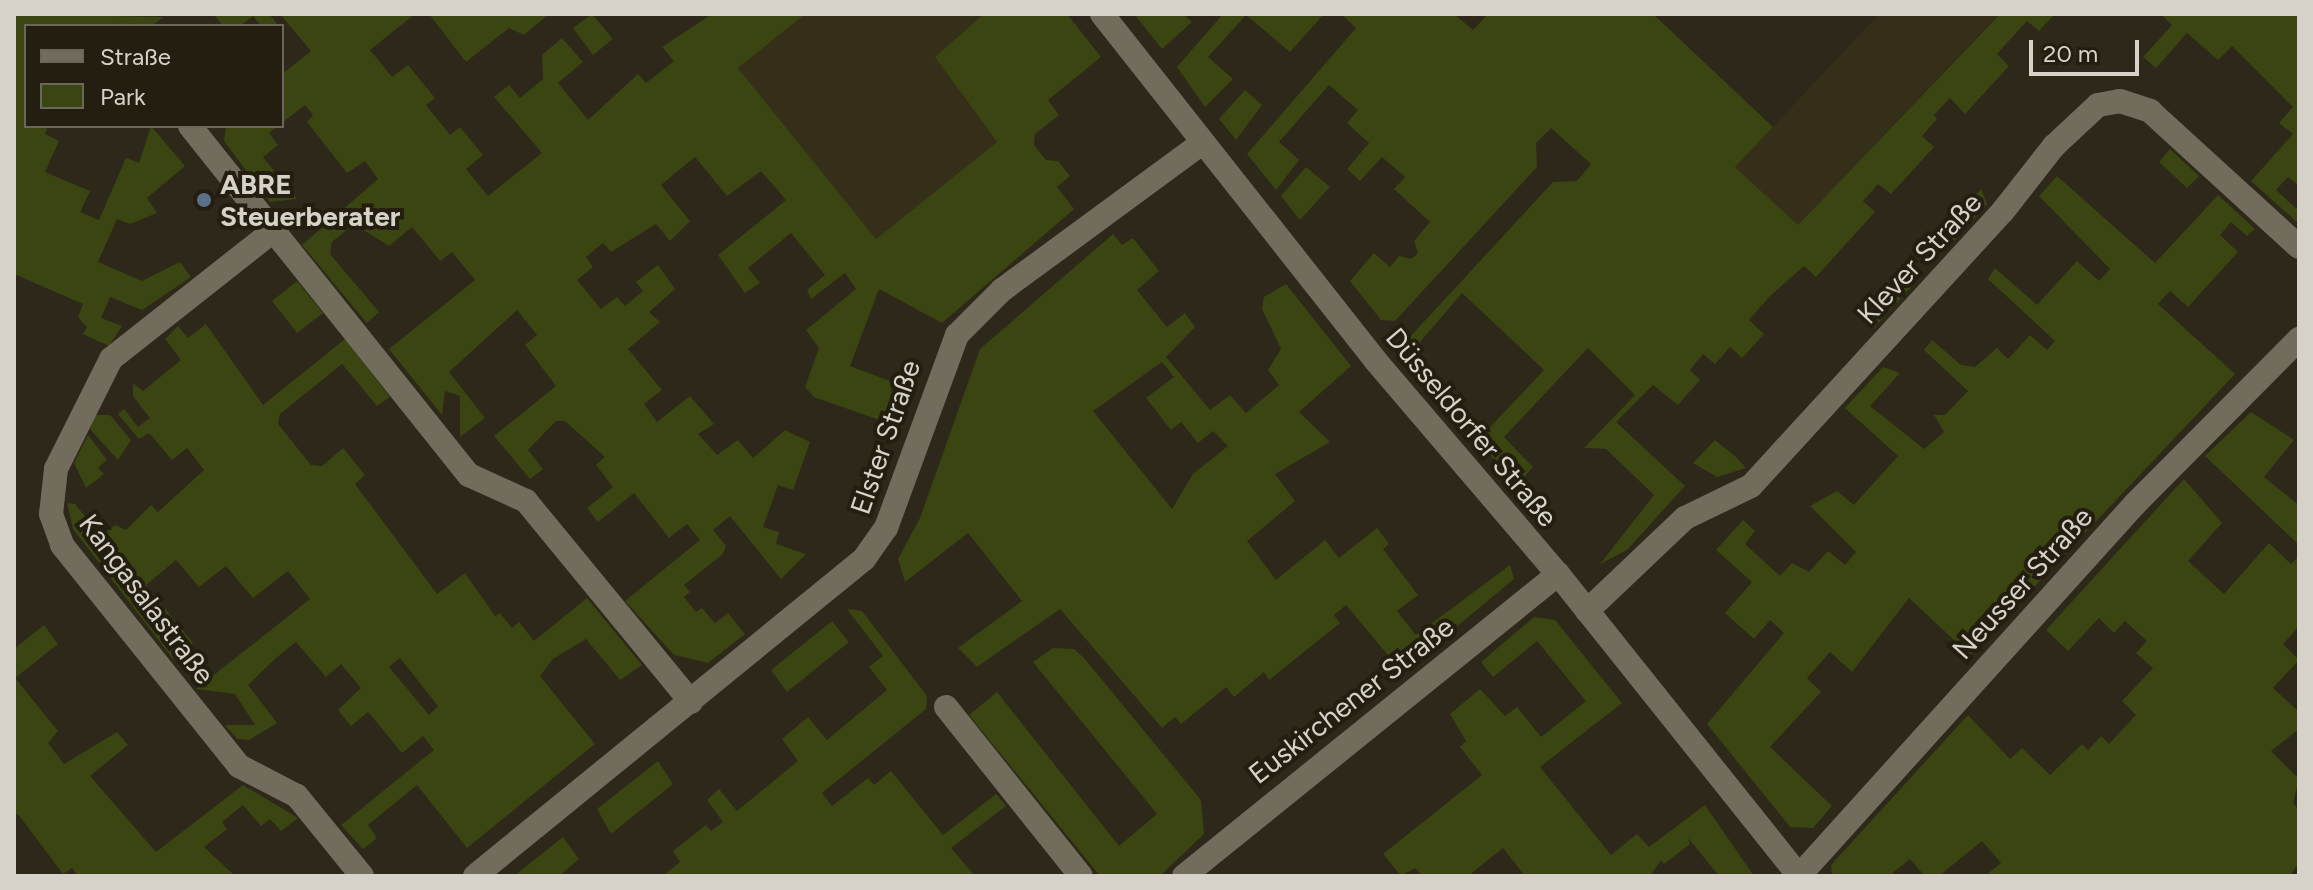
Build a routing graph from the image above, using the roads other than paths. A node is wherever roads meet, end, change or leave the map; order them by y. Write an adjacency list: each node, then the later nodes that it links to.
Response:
1 (1102, 14): 3 (street, Düsseldorfer Straße)
2 (192, 128): 4 (street)
3 (1202, 143): 7 (street, Düsseldorfer Straße); 9 (street, Elster Straße)
4 (273, 231): 9 (street); 11 (street, Kangasalastraße)
5 (2299, 247): 8 (street, Klever Straße)
6 (2299, 339): 15 (street, Neusser Straße)
7 (1558, 574): 8 (street, Düsseldorfer Straße); 14 (street, Euskirchener Straße)
8 (1587, 611): 15 (street, Düsseldorfer Straße)
9 (691, 702): 12 (street, Elster Straße)
10 (946, 707): 13 (street)
11 (362, 876)
12 (475, 876)
13 (1081, 876)
14 (1184, 876)
15 (1799, 876)

